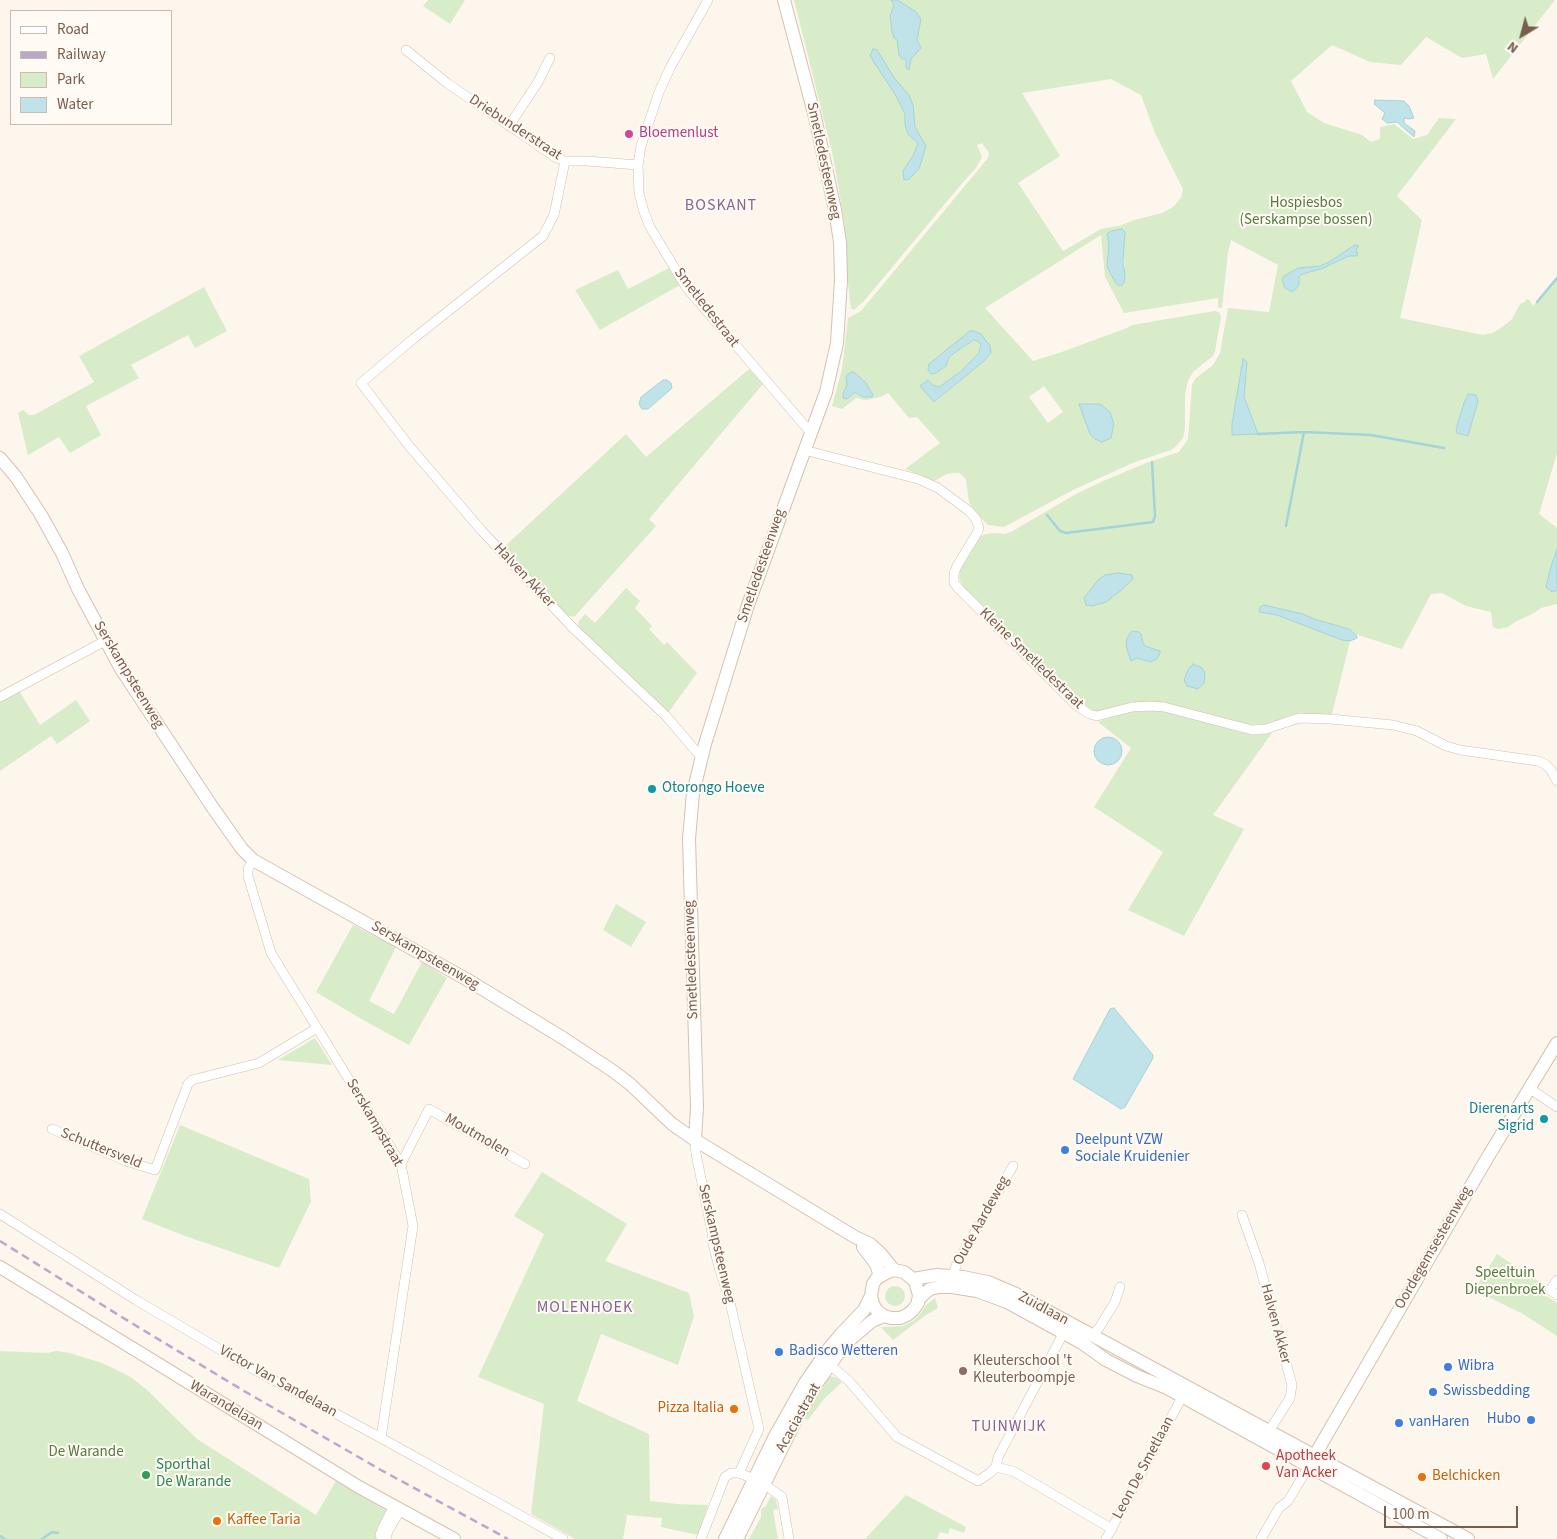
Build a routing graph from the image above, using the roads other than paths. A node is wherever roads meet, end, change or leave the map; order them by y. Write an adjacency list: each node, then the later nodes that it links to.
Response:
1 (708, 0): 7 (street, Smetledestraat)
2 (784, 0): 8 (street, Smetledesteenweg)
3 (406, 50): 5 (street, Driebunderstraat)
4 (550, 58): 5 (street)
5 (509, 126): 6 (street, Driebunderstraat)
6 (565, 161): 7 (street, Driebunderstraat); 13 (street, Halven Akker)
7 (638, 165): 8 (street, Smetledestraat)
8 (811, 433): 9 (street, Smetledesteenweg)
9 (804, 450): 13 (street, Smetledesteenweg); 14 (street, Kleine Smetledestraat)
10 (0, 458): 11 (street, Serskampsteenweg)
11 (105, 641): 12 (street); 17 (street, Serskampsteenweg)
12 (0, 697)
13 (701, 757): 23 (street, Smetledesteenweg)
14 (1545, 764): 15 (street, Kleine Smetledestraat); 16 (street)
15 (1557, 766)
16 (1557, 781)
17 (253, 860): 18 (street, Serskampstraat); 23 (street, Serskampsteenweg)
18 (317, 1028): 22 (street, Schuttersveld); 24 (street, Serskampstraat)
19 (1557, 1043): 20 (street, Oordegemsesteenweg)
20 (1530, 1088): 21 (street); 51 (street, Oordegemsesteenweg)
21 (1557, 1107)
22 (52, 1129)
23 (696, 1140): 29 (street); 47 (street, Serskampsteenweg)
24 (401, 1164): 25 (street, Moutmolen); 49 (street, Serskampstraat)
25 (526, 1164)
26 (1013, 1166): 33 (street, Oude Aardeweg)
27 (0, 1214): 49 (street, Victor Van Sandelaan)
28 (1242, 1215): 48 (street, Halven Akker)
29 (855, 1237): 31 (street); 32 (street)
30 (0, 1267): 57 (street, Warandelaan)
31 (894, 1270): 32 (street); 34 (street)
32 (880, 1276): 38 (street, Acaciastraat)
33 (953, 1276): 34 (street, Zuidlaan); 42 (street, Zuidlaan)
34 (913, 1279): 39 (street)
35 (1557, 1280): 37 (street)
36 (1120, 1287): 42 (street)
37 (1554, 1292)
38 (871, 1296): 40 (street); 50 (street, Acaciastraat)
39 (918, 1300): 40 (street, Acaciastraat); 41 (street, Zuidlaan)
40 (884, 1316): 43 (street, Acaciastraat)
41 (1064, 1332): 44 (street, Zuidlaan); 52 (street)
42 (1093, 1335): 45 (street, Zuidlaan)
43 (830, 1365): 52 (street); 55 (street, Acaciastraat)
44 (1123, 1369): 45 (street, Zuidlaan); 46 (street, Zuidlaan)
45 (1163, 1373): 48 (street, Zuidlaan)
46 (1182, 1397): 51 (street, Zuidlaan); 58 (street, Leon De Smetlaan)
47 (759, 1429): 50 (street); 53 (street)
48 (1269, 1431): 51 (street, Zuidlaan)
49 (381, 1438): 62 (street, Victor Van Sandelaan)
50 (774, 1438): 55 (street, Acaciastraat)
51 (1312, 1461): 54 (street, Zuidlaan); 56 (street, Zuidlaan); 68 (street, Oordegemsesteenweg)
52 (996, 1467): 58 (street)
53 (739, 1473): 55 (street); 63 (street)
54 (1328, 1476): 56 (street, Zuidlaan); 69 (street, Zuidlaan)
55 (759, 1482): 64 (street, Acaciastraat); 65 (street, Acaciastraat); 66 (street)
56 (1388, 1495): 70 (street, Zuidlaan)
57 (397, 1507): 59 (street); 60 (street); 61 (street, Warandelaan)
58 (1112, 1528): 67 (street, Leon De Smetlaan)
59 (382, 1539)
60 (386, 1539)
61 (454, 1539)
62 (563, 1539)
63 (701, 1539)
64 (725, 1539)
65 (737, 1539)
66 (789, 1539)
67 (1106, 1539)
68 (1261, 1539)
69 (1441, 1539)
70 (1468, 1539)

